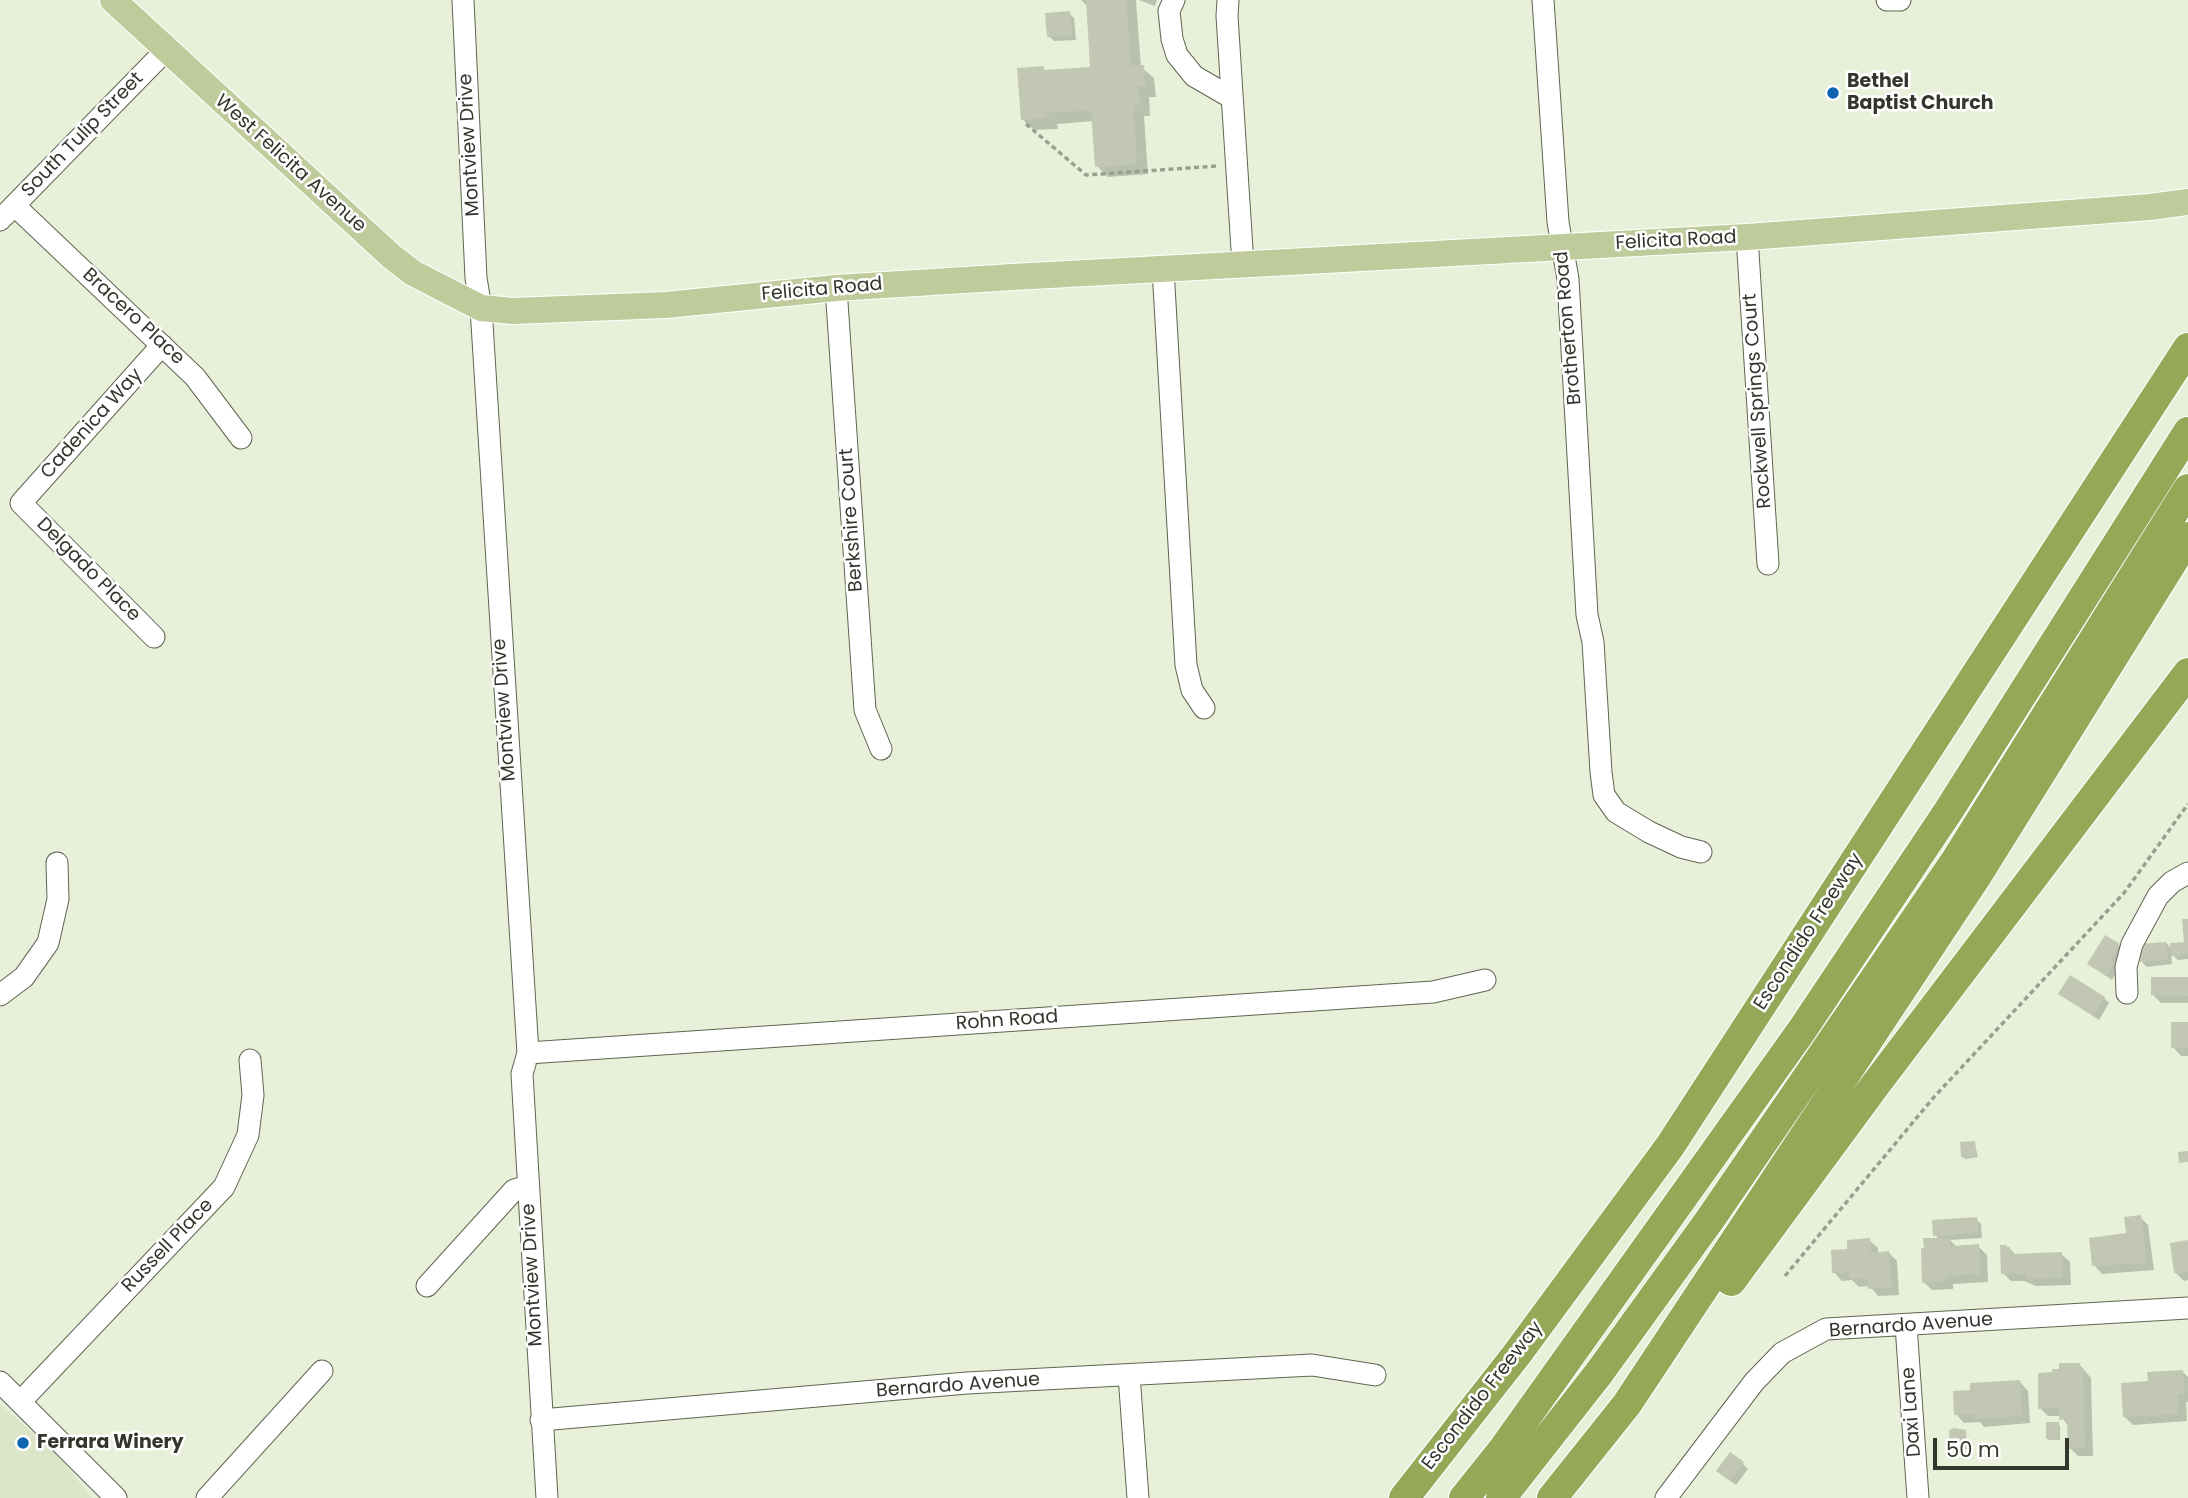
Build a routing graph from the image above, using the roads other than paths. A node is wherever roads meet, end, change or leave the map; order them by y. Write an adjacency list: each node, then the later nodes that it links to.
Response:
1 (113, 0): 8 (main road, West Felicita Avenue)
2 (463, 0): 17 (street, Montview Drive)
3 (1174, 0): 9 (street)
4 (1228, 0): 9 (street)
5 (1543, 0): 13 (street, Brotherton Road)
6 (1887, 0): 7 (street)
7 (1900, 0)
8 (166, 50): 11 (street, South Tulip Street); 17 (main road, West Felicita Avenue)
9 (1232, 98): 14 (street)
10 (2188, 202): 12 (main road, Felicita Road)
11 (7, 213): 18 (street, Bracero Place)
12 (1747, 237): 13 (main road, Felicita Road); 25 (street, Rockwell Springs Court)
13 (1563, 246): 14 (main road, Felicita Road); 30 (street, Brotherton Road)
14 (1244, 265): 15 (main road, Felicita Road)
15 (1163, 269): 16 (main road, Felicita Road); 28 (street)
16 (836, 288): 17 (main road, Felicita Road); 29 (street, Berkshire Court)
17 (481, 308): 36 (street, Montview Drive)
18 (162, 345): 21 (street, Bracero Place); 23 (street, Cadenica Way)
19 (2188, 348): 53 (highway, Escondido Freeway)
20 (2188, 432): 54 (highway)
21 (241, 438)
22 (2188, 489): 55 (highway)
23 (21, 503): 26 (street, Delgado Place)
24 (2188, 537): 47 (highway)
25 (1769, 564)
26 (154, 637)
27 (2188, 673): 47 (highway)
28 (1204, 708)
29 (881, 749)
30 (1700, 852)
31 (57, 863): 35 (street)
32 (2188, 873): 34 (street)
33 (1485, 979): 36 (street, Rohn Road)
34 (2127, 993)
35 (0, 995)
36 (528, 1053): 38 (street, Montview Drive)
37 (250, 1060): 46 (street, Russell Place)
38 (528, 1186): 39 (street); 48 (street, Montview Drive)
39 (427, 1286)
40 (2188, 1307): 41 (street, Bernardo Avenue)
41 (1906, 1325): 57 (street, Bernardo Avenue); 58 (street, Daxi Lane)
42 (322, 1371): 50 (street)
43 (1129, 1375): 44 (street, Bernardo Avenue); 48 (street, Bernardo Avenue); 52 (street)
44 (1375, 1376)
45 (0, 1381): 46 (street)
46 (21, 1401): 49 (street)
47 (1627, 1404): 56 (highway)
48 (541, 1420): 51 (street, Montview Drive)
49 (116, 1498)
50 (207, 1498)
51 (547, 1498)
52 (1138, 1498)
53 (1404, 1498)
54 (1464, 1498)
55 (1501, 1498)
56 (1552, 1498)
57 (1666, 1498)
58 (1918, 1498)

